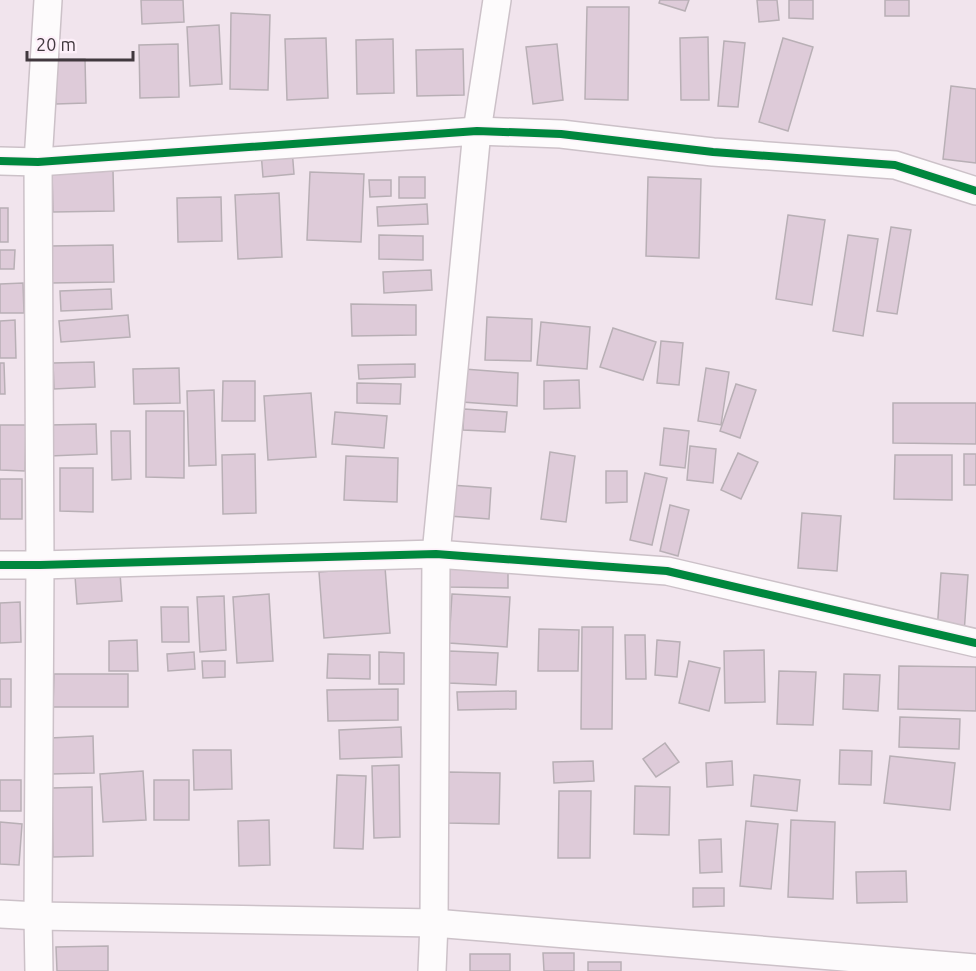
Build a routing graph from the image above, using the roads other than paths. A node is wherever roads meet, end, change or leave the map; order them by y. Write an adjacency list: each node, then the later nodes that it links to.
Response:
1 (48, 0): 5 (street)
2 (497, 0): 3 (street)
3 (477, 131): 5 (street); 6 (street); 7 (street)
4 (0, 161): 5 (street)
5 (38, 162): 9 (street)
6 (976, 191)
7 (436, 554): 9 (street); 10 (street); 13 (street)
8 (0, 565): 9 (street)
9 (40, 566): 12 (street)
10 (976, 643)
11 (0, 914): 12 (street)
12 (38, 916): 13 (street); 15 (street)
13 (434, 923): 14 (street); 16 (street)
14 (976, 968)
15 (39, 971)
16 (432, 971)

